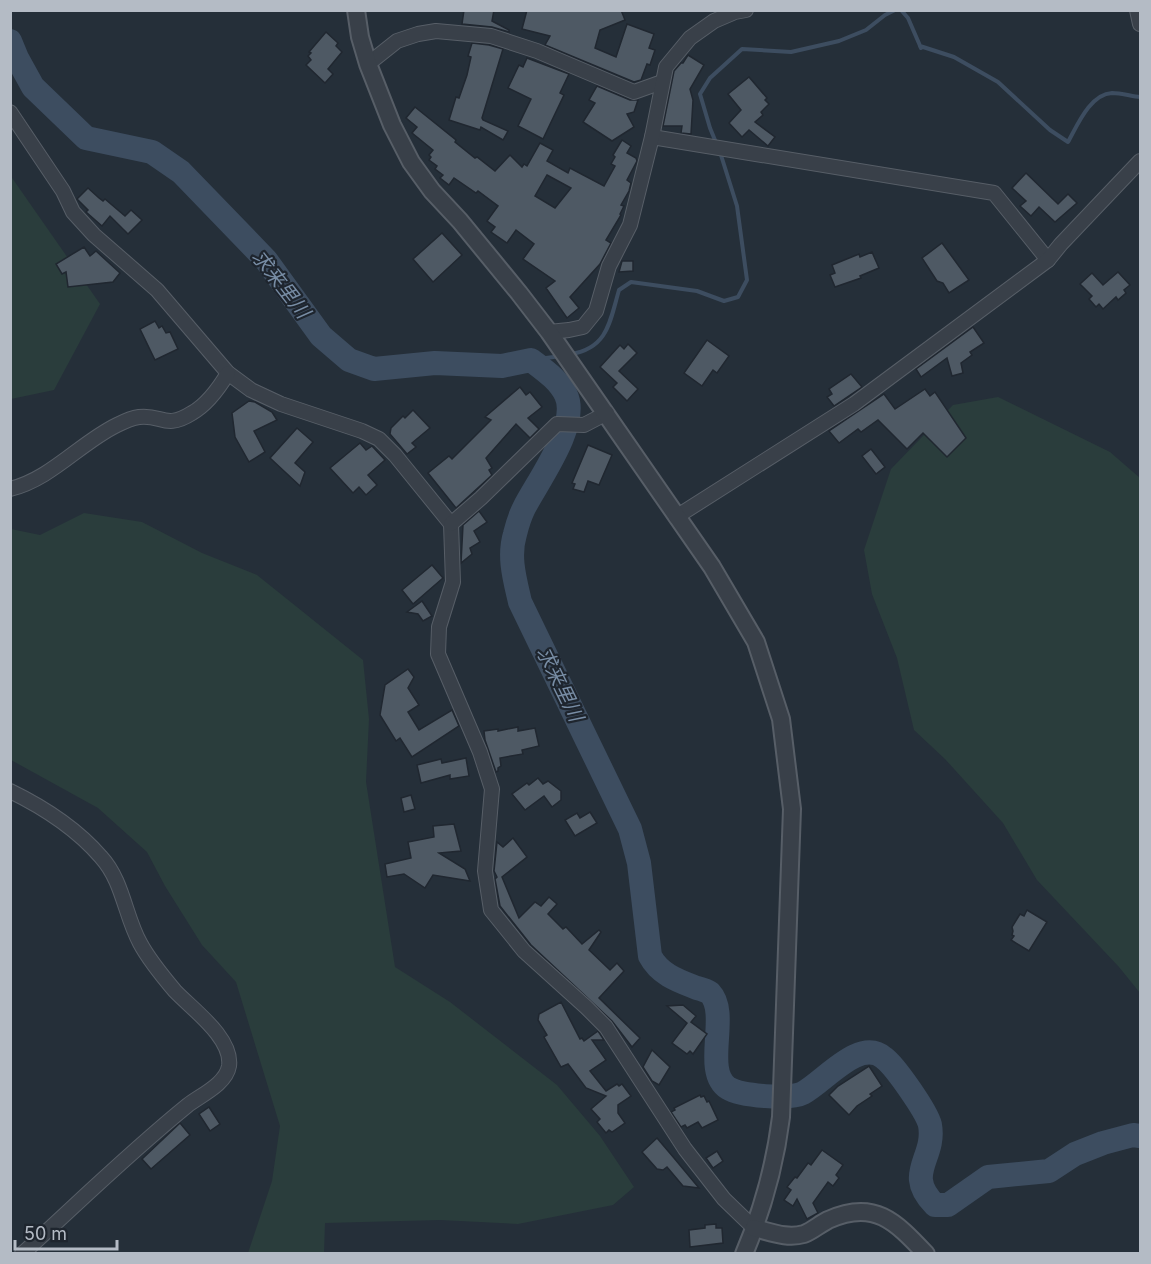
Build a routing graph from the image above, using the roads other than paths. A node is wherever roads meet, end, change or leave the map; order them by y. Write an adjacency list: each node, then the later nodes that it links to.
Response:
1 (356, 10): 5 (street)
2 (746, 10): 6 (street)
3 (1137, 10): 4 (street)
4 (1140, 24)
5 (368, 64): 6 (street); 11 (street)
6 (662, 82): 8 (street)
7 (10, 112): 12 (street)
8 (652, 137): 10 (street); 11 (street)
9 (1140, 160): 10 (street)
10 (1048, 260): 15 (street)
11 (552, 336): 13 (street)
12 (228, 373): 14 (street); 16 (street)
13 (607, 413): 15 (street); 16 (street)
14 (10, 489)
15 (676, 517): 18 (street)
16 (451, 524): 18 (street)
17 (10, 791): 19 (street)
18 (754, 1228): 20 (street); 21 (street)
19 (22, 1254)
20 (744, 1254)
21 (926, 1254)

